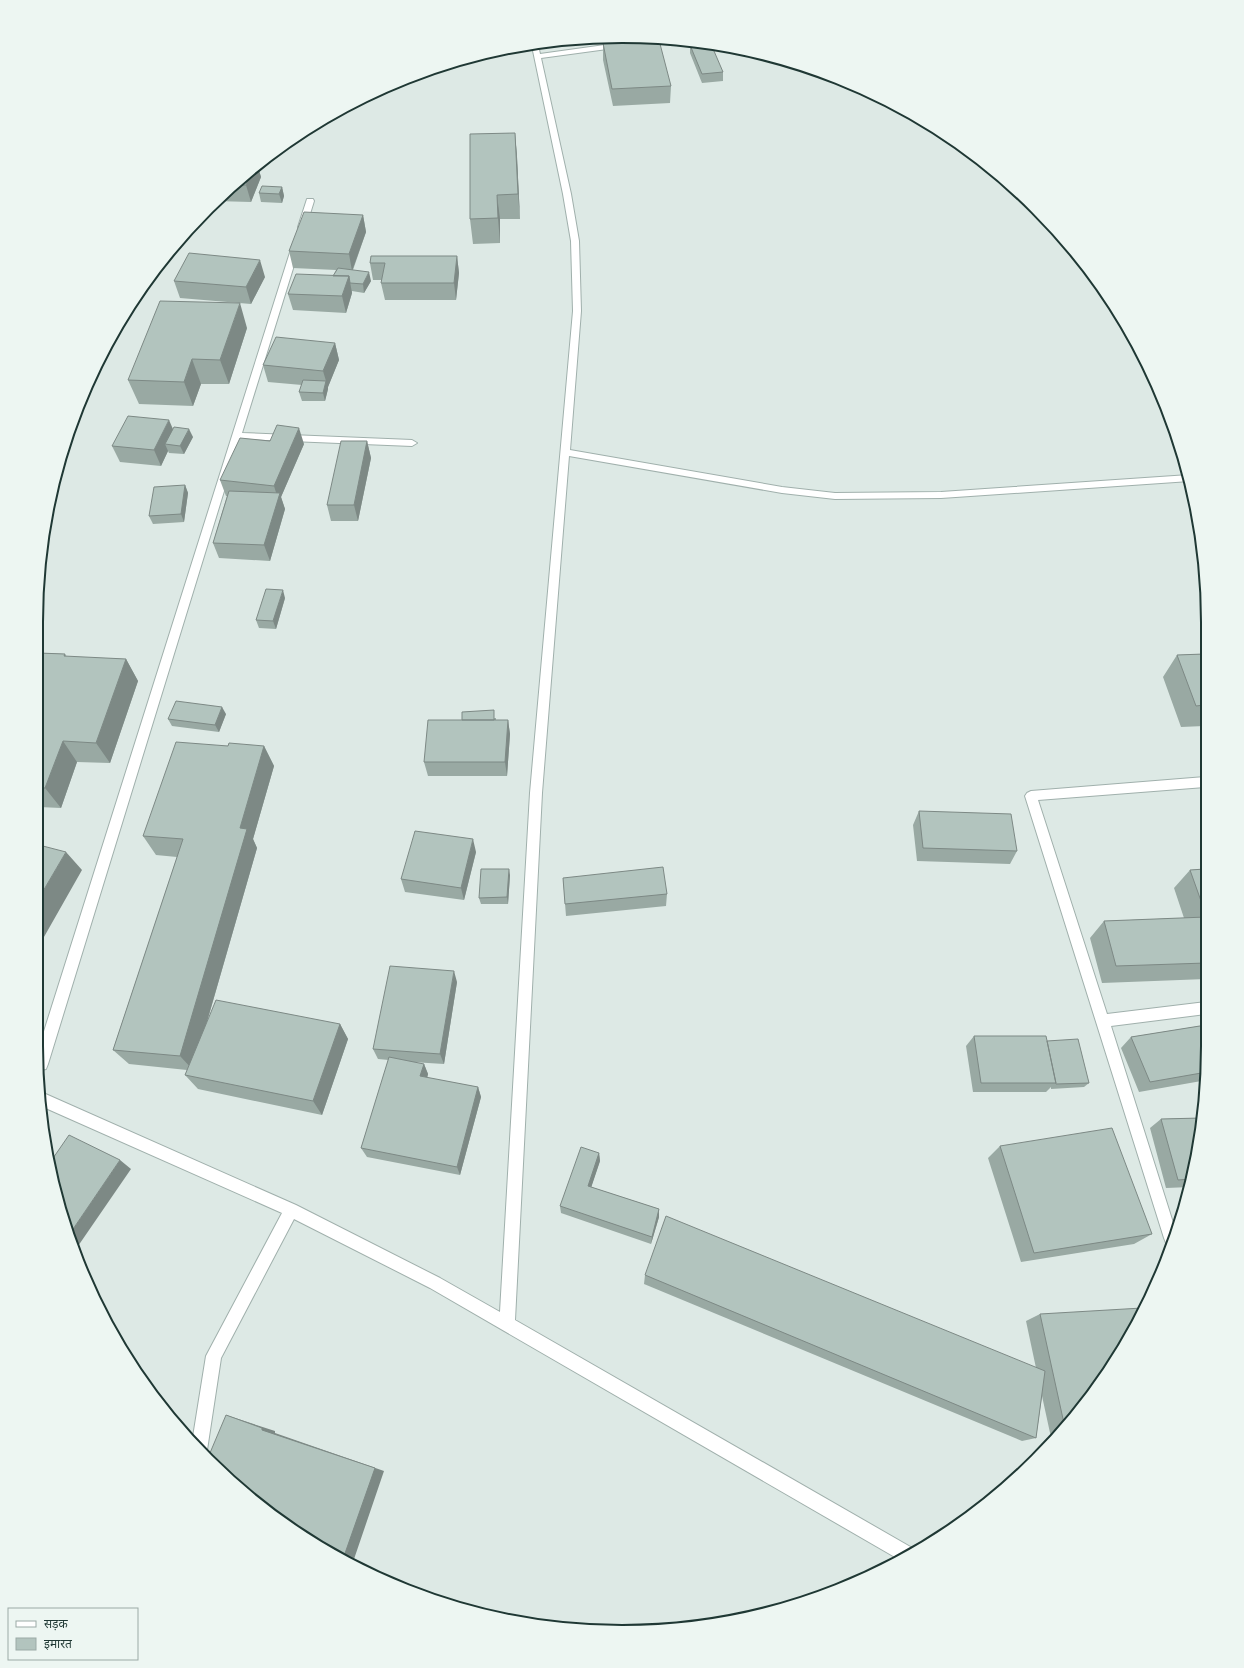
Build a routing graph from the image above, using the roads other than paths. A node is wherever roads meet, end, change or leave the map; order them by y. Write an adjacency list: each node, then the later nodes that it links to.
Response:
1 (635, 43): 3 (street)
2 (536, 50): 3 (street)
3 (538, 56): 7 (street)
4 (310, 201): 5 (street)
5 (237, 436): 6 (street); 12 (street)
6 (412, 443)
7 (564, 452): 8 (street); 16 (street)
8 (1183, 479)
9 (1201, 782): 11 (street)
10 (1201, 1009): 11 (street)
11 (1103, 1021): 15 (street)
12 (43, 1057)
13 (46, 1101): 14 (street)
14 (291, 1210): 16 (street); 17 (street)
15 (1170, 1233)
16 (507, 1325): 18 (street)
17 (200, 1442)
18 (903, 1552)

